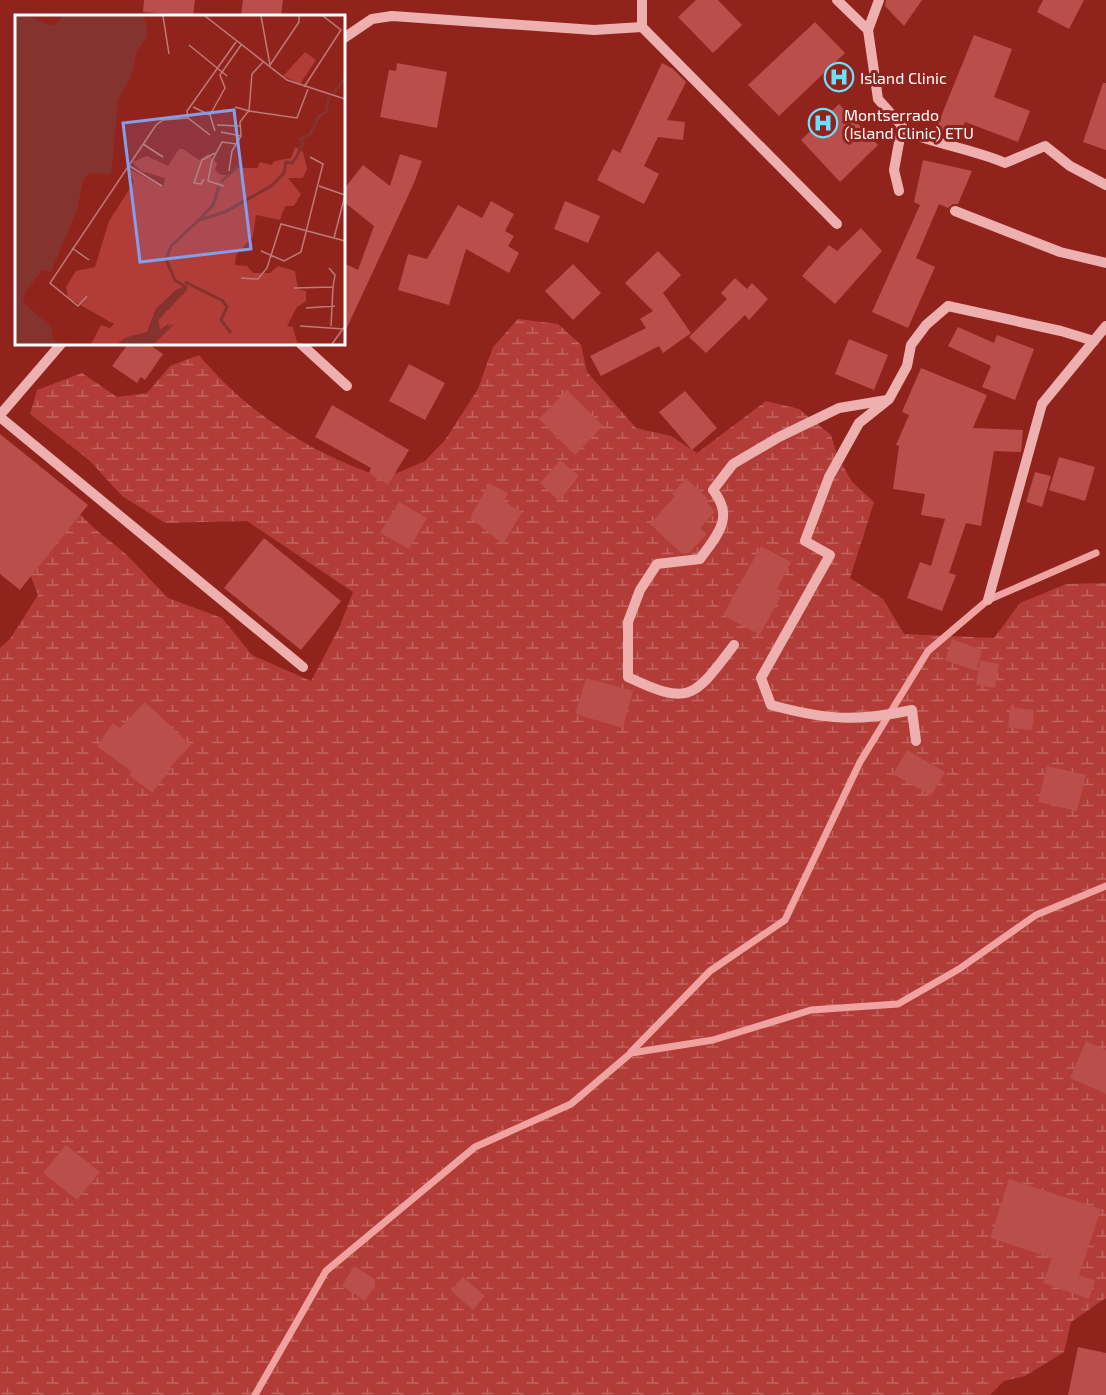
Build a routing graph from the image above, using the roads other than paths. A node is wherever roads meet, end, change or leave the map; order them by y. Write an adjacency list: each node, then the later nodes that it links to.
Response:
1 (642, 0): 4 (street)
2 (837, 0): 5 (street)
3 (879, 0): 5 (street)
4 (642, 27): 6 (street); 11 (street)
5 (868, 30): 9 (street)
6 (345, 37)
7 (918, 136): 8 (street)
8 (1106, 185)
9 (899, 191)
10 (955, 211): 12 (street)
11 (837, 224)
12 (1106, 264)
13 (1106, 326): 14 (street)
14 (1094, 341): 18 (street); 20 (street)
15 (60, 345): 19 (street)
16 (302, 345): 17 (street)
17 (347, 386)
18 (889, 399): 21 (street); 23 (street)
19 (0, 416): 22 (street)
20 (987, 600)
21 (734, 645)
22 (303, 667)
23 (916, 741)

